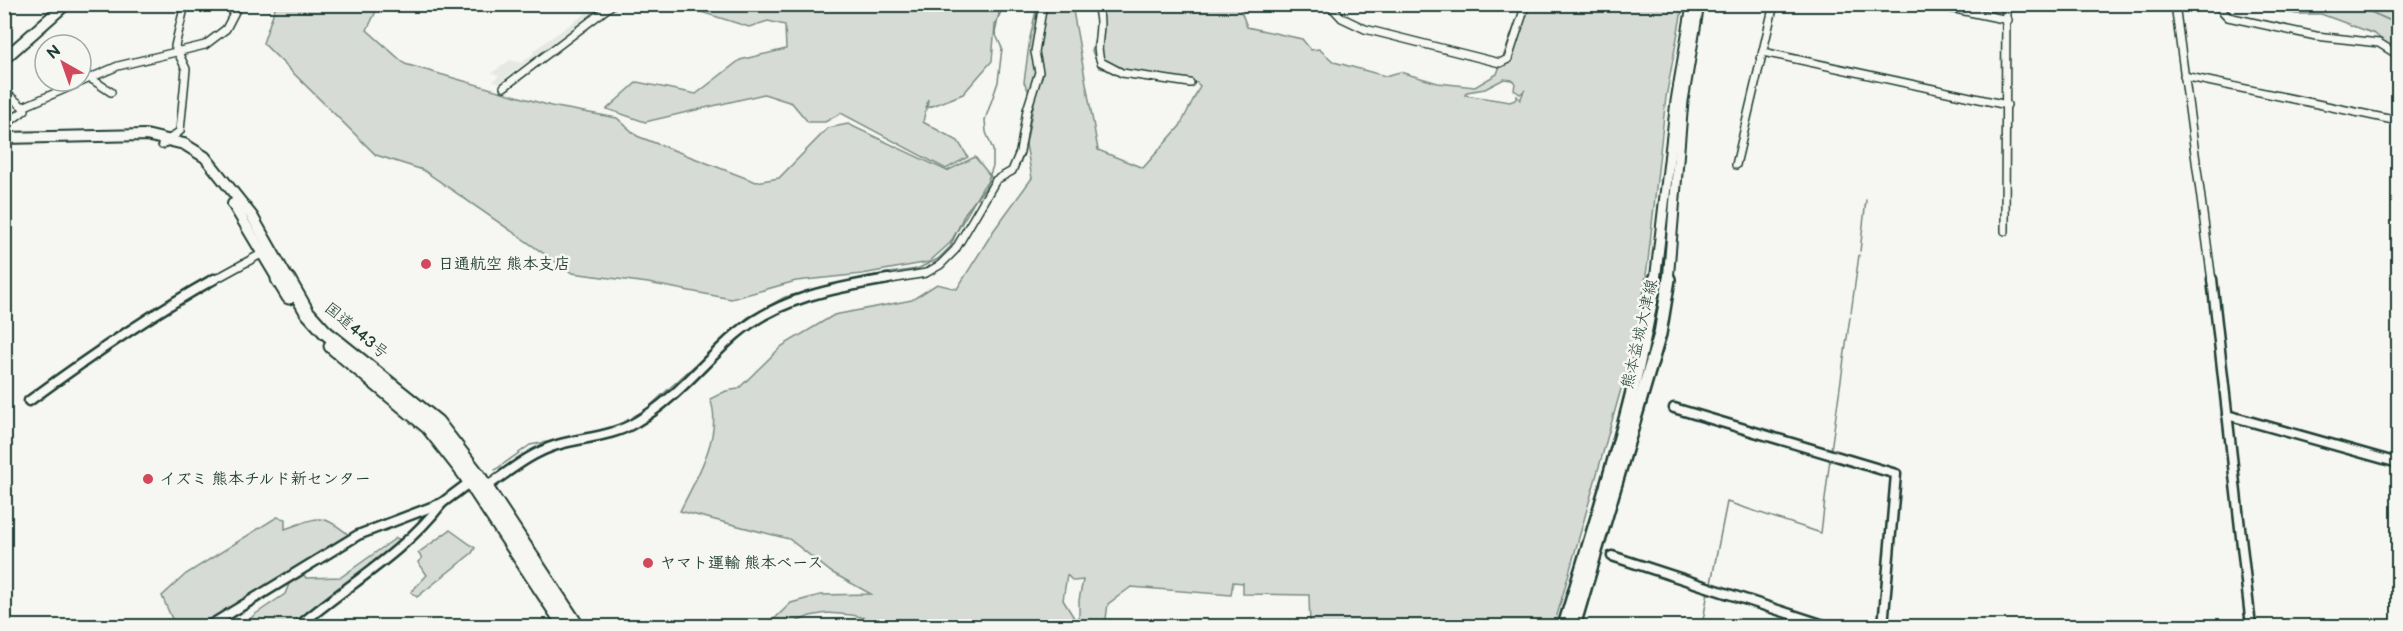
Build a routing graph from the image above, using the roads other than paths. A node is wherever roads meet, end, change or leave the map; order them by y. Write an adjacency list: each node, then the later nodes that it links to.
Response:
1 (66, 4): 20 (highway)
2 (185, 4): 18 (street)
3 (239, 4): 18 (street)
4 (613, 4): 25 (street)
5 (1043, 4): 43 (street)
6 (1096, 4): 24 (street)
7 (1329, 4): 8 (street)
8 (1526, 4)
9 (1692, 4): 50 (main road, 熊本益城大津線)
10 (1699, 4): 51 (main road, 熊本益城大津線)
11 (1774, 4): 17 (street)
12 (1930, 4): 16 (street)
13 (2006, 4): 16 (street)
14 (2175, 4): 21 (street)
15 (2216, 4): 19 (street)
16 (2008, 20): 29 (street)
17 (1763, 52): 29 (street); 36 (street)
18 (178, 53): 22 (street); 34 (street)
19 (2398, 55)
20 (4, 59)
21 (2184, 76): 31 (street); 41 (street)
22 (93, 77)
23 (93, 80): 26 (street)
24 (1190, 83)
25 (504, 87)
26 (111, 92)
27 (55, 93): 30 (street)
28 (4, 95): 30 (street)
29 (2007, 105): 37 (street)
30 (23, 107): 32 (street)
31 (2398, 121)
32 (4, 126)
33 (4, 138): 34 (highway, 国道443号)
34 (166, 142): 35 (highway, 国道443号); 38 (highway, 国道443号); 43 (highway, 国道443号)
35 (4, 143)
36 (1736, 165)
37 (2004, 231)
38 (263, 253): 39 (street); 43 (highway, 国道443号)
39 (29, 401)
40 (1674, 408): 53 (street)
41 (2227, 415): 42 (street); 54 (street)
42 (2398, 463)
43 (478, 487): 44 (street); 48 (highway, 国道443号); 49 (highway, 国道443号)
44 (442, 503): 46 (street); 47 (street)
45 (1612, 556): 52 (street)
46 (209, 627)
47 (299, 627)
48 (565, 627)
49 (577, 627)
50 (1564, 627)
51 (1574, 627)
52 (1827, 627)
53 (1883, 627)
54 (2251, 627)

